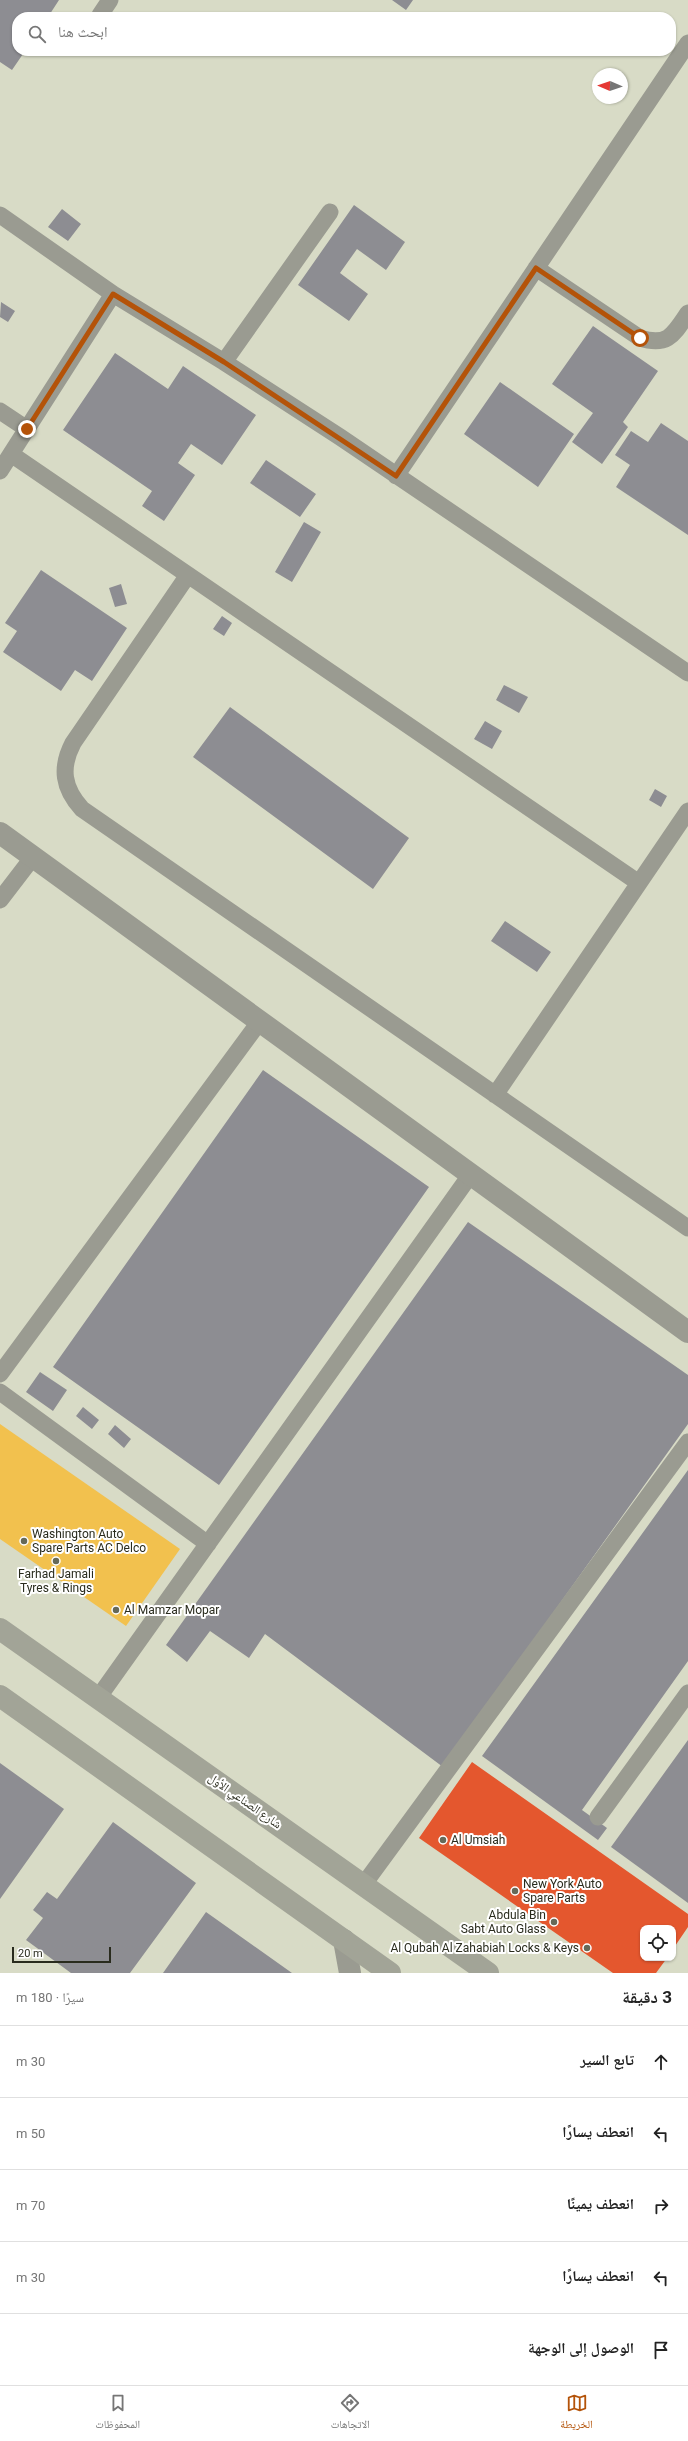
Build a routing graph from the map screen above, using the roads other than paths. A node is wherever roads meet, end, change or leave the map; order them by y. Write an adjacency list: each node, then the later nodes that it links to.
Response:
1 (110, 0): 2 (lane)
2 (102, 12)
3 (688, 43): 6 (lane)
4 (330, 212): 9 (lane)
5 (0, 215): 7 (lane)
6 (536, 268): 8 (lane); 14 (lane)
7 (113, 294): 9 (lane); 11 (lane)
8 (688, 313)
9 (224, 362): 14 (lane)
10 (0, 411): 11 (lane)
11 (27, 429): 12 (lane)
12 (11, 454): 13 (lane); 15 (lane)
13 (0, 471)
14 (396, 476): 16 (lane)
15 (188, 575): 20 (lane); 23 (lane)
16 (688, 673)
17 (688, 811): 20 (lane)
18 (0, 833): 19 (street)
19 (32, 857): 21 (lane); 22 (street)
20 (639, 884): 23 (lane)
21 (0, 900)
22 (260, 1021): 24 (street); 27 (lane)
23 (495, 1095): 25 (lane)
24 (471, 1174): 26 (street); 30 (lane)
25 (688, 1228)
26 (688, 1332)
27 (0, 1374)
28 (0, 1392): 30 (lane)
29 (688, 1442): 36 (lane)
30 (208, 1544): 34 (lane)
31 (0, 1629): 34 (main road, شارع الصناعي الأول)
32 (688, 1693): 35 (lane)
33 (0, 1696): 37 (main road)
34 (98, 1698): 36 (main road, شارع الصناعي الأول)
35 (598, 1817)
36 (364, 1884): 40 (main road, شارع الصناعي الأول)
37 (344, 1940): 38 (street); 39 (main road)
38 (350, 1973)
39 (390, 1973)
40 (488, 1973)

